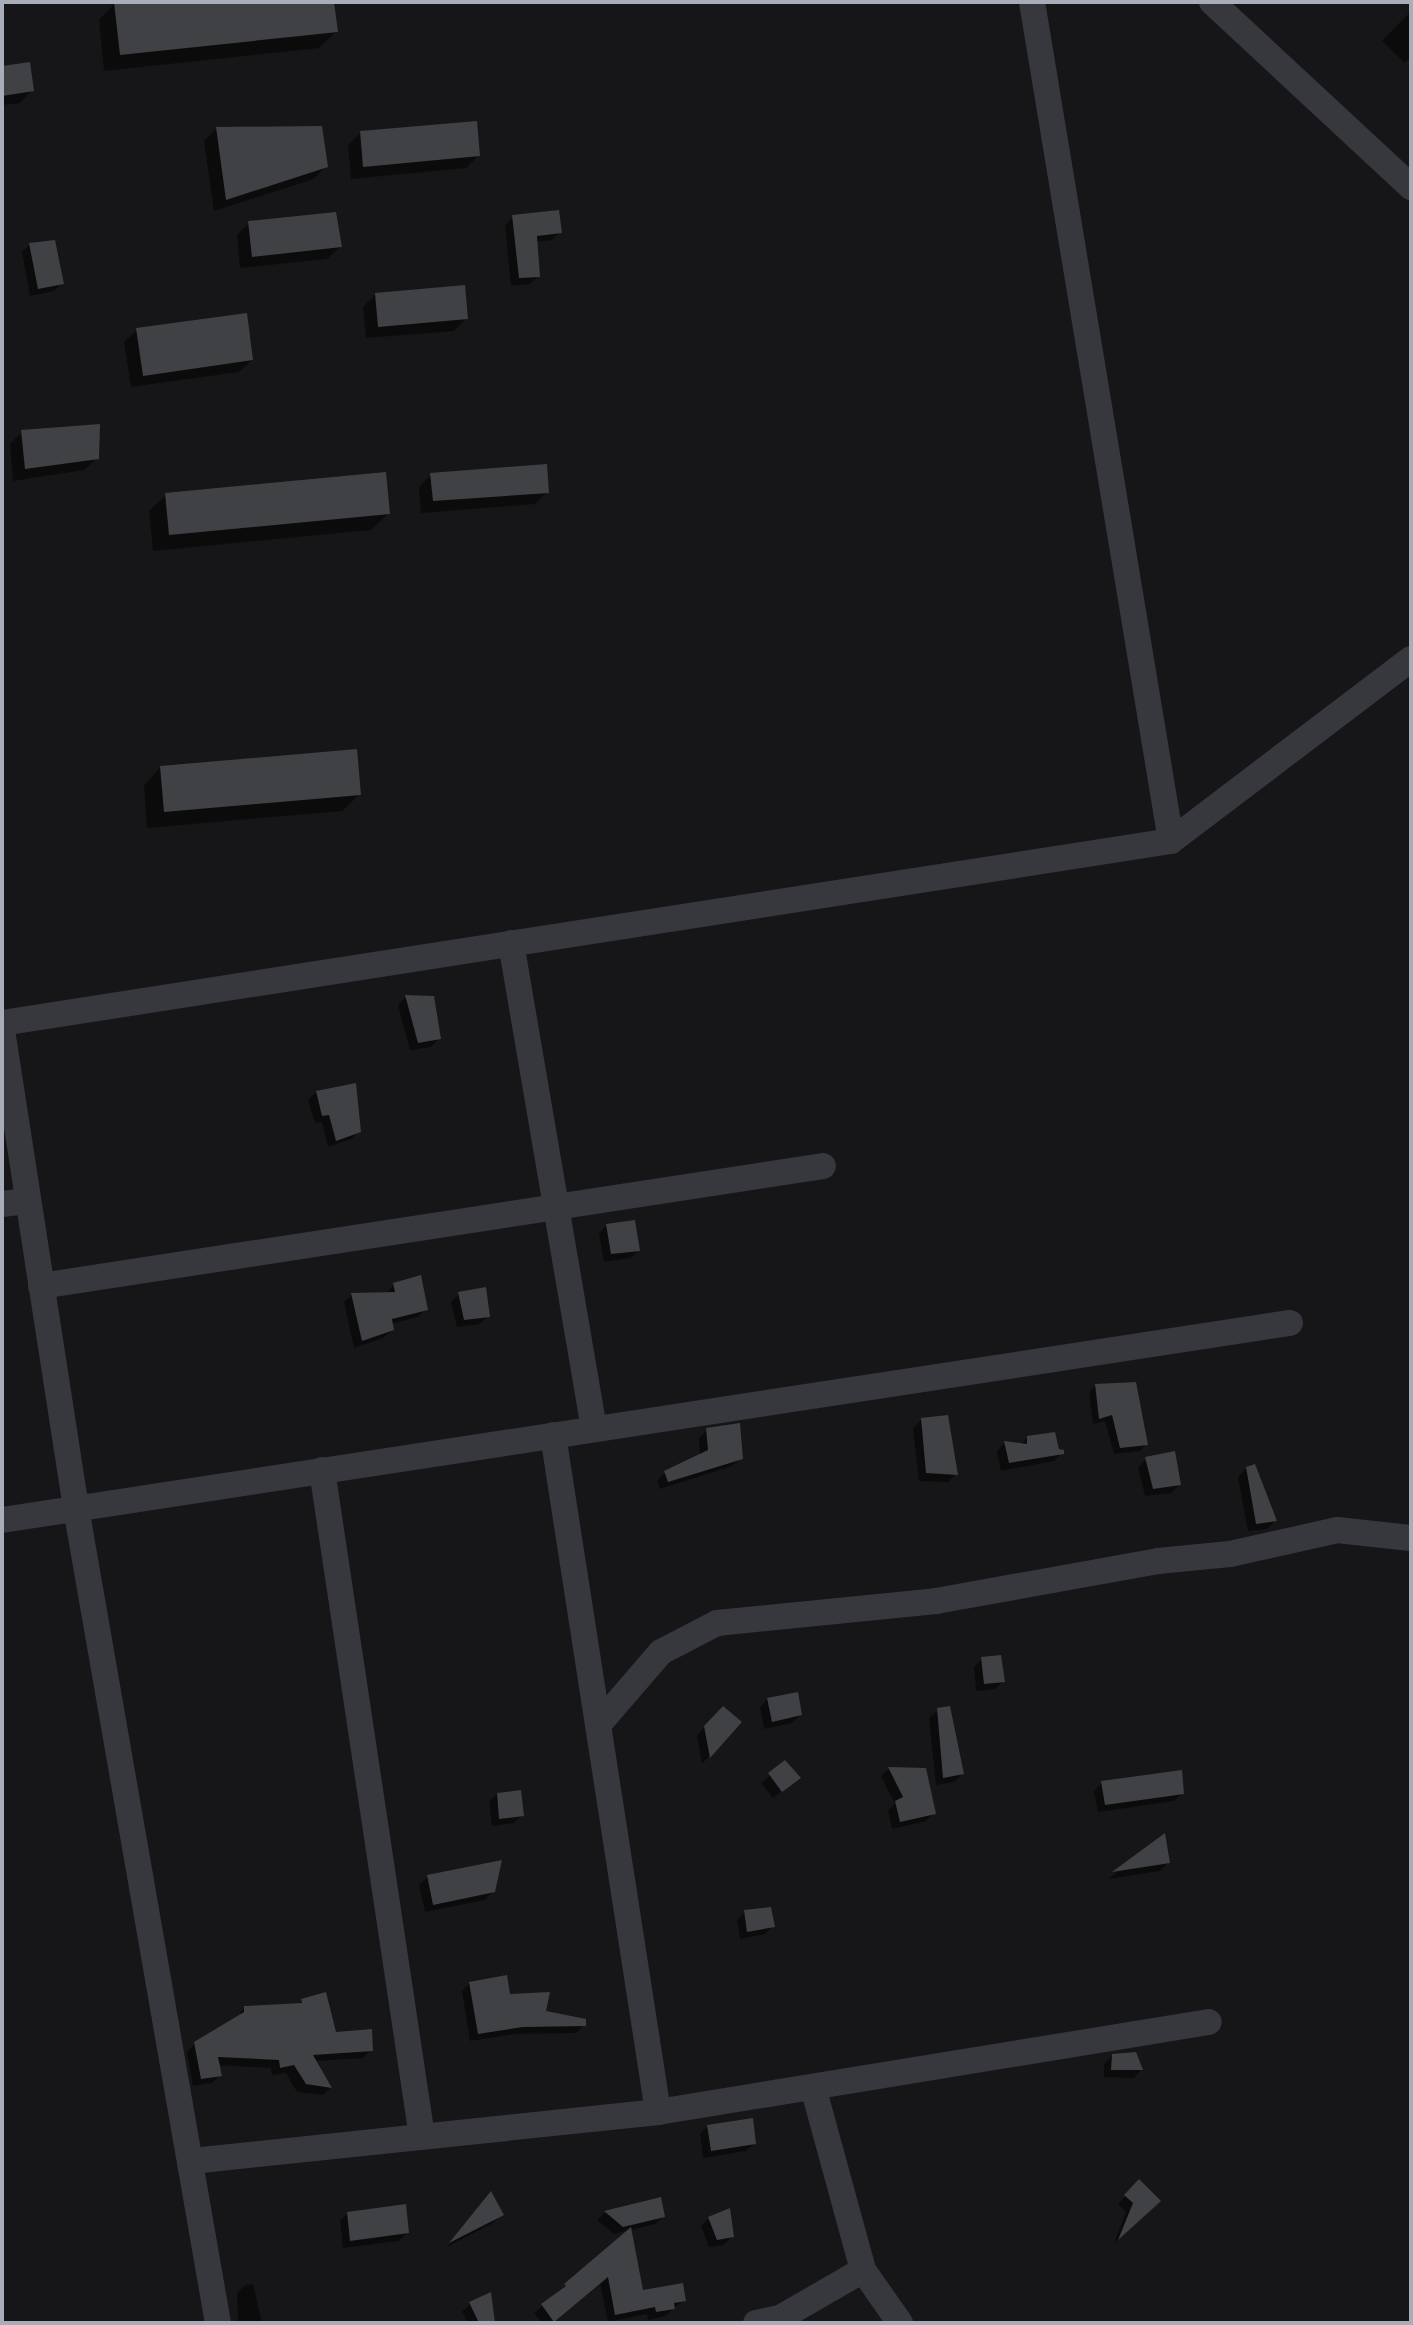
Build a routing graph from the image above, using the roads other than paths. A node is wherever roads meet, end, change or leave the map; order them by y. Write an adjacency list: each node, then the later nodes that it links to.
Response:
1 (1032, 2): 5 (street)
2 (1212, 2): 3 (street)
3 (1411, 187)
4 (1411, 659): 5 (street)
5 (1171, 841): 6 (street)
6 (510, 943): 7 (street); 12 (street)
7 (2, 1023)
8 (2, 1030): 10 (street)
9 (823, 1166): 12 (street)
10 (28, 1201): 11 (street); 13 (street)
11 (2, 1205)
12 (556, 1207): 13 (street); 15 (street)
13 (41, 1286): 18 (street)
14 (1290, 1323): 15 (street)
15 (594, 1429): 16 (street)
16 (553, 1435): 17 (street); 21 (street)
17 (322, 1470): 18 (street); 25 (street)
18 (76, 1508): 19 (street); 26 (street)
19 (2, 1520)
20 (1411, 1538): 21 (street)
21 (598, 1725): 24 (street)
22 (1209, 2022): 23 (street)
23 (813, 2087): 24 (street); 27 (street)
24 (658, 2112): 25 (street)
25 (422, 2137): 26 (street)
26 (192, 2161): 28 (street)
27 (863, 2270): 29 (street); 30 (street)
28 (218, 2323)
29 (756, 2323)
30 (900, 2323)

